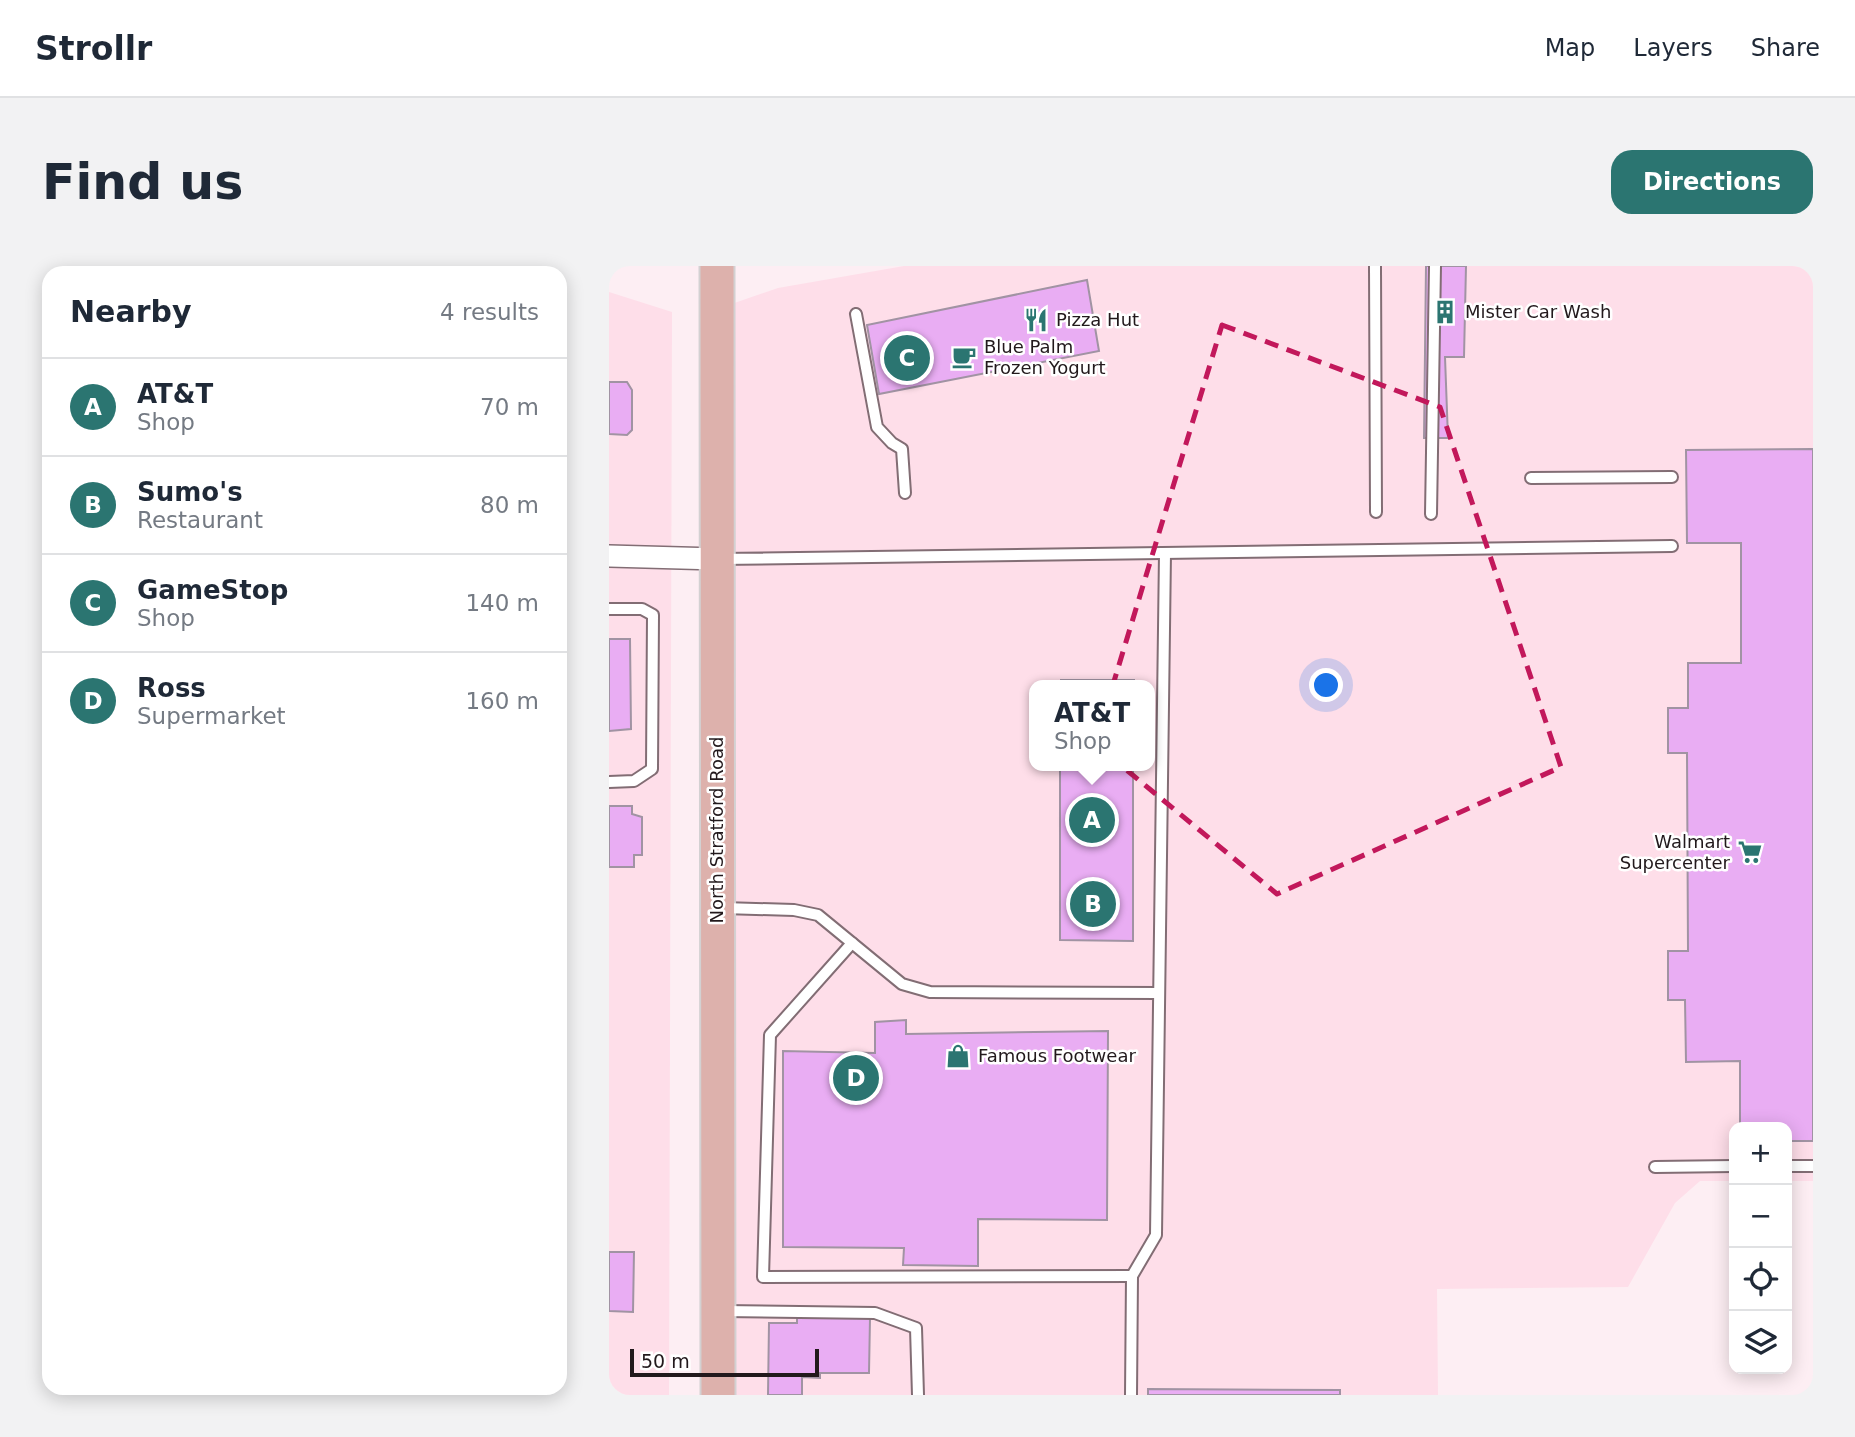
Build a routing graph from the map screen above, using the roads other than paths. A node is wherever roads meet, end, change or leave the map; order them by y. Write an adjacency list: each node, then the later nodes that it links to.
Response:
1 (717, 266): 13 (main road, North Stratford Road)
2 (1375, 266): 8 (lane)
3 (1435, 266): 9 (lane)
4 (856, 314): 7 (lane)
5 (1672, 477): 6 (lane)
6 (1531, 478)
7 (905, 493)
8 (1376, 512)
9 (1431, 514)
10 (1672, 546): 11 (lane)
11 (1165, 553): 13 (lane); 18 (lane)
12 (609, 556): 13 (street)
13 (717, 559): 16 (main road, North Stratford Road)
14 (609, 609): 15 (lane)
15 (609, 782)
16 (717, 908): 17 (lane); 24 (main road, North Stratford Road)
17 (852, 943): 18 (lane); 23 (lane)
18 (1159, 993): 23 (lane)
19 (1729, 1166): 22 (lane)
20 (1792, 1166): 21 (lane)
21 (1813, 1166)
22 (1655, 1167)
23 (1132, 1276): 27 (lane)
24 (718, 1311): 25 (main road, North Stratford Road); 26 (lane)
25 (718, 1395)
26 (918, 1395)
27 (1131, 1395)

